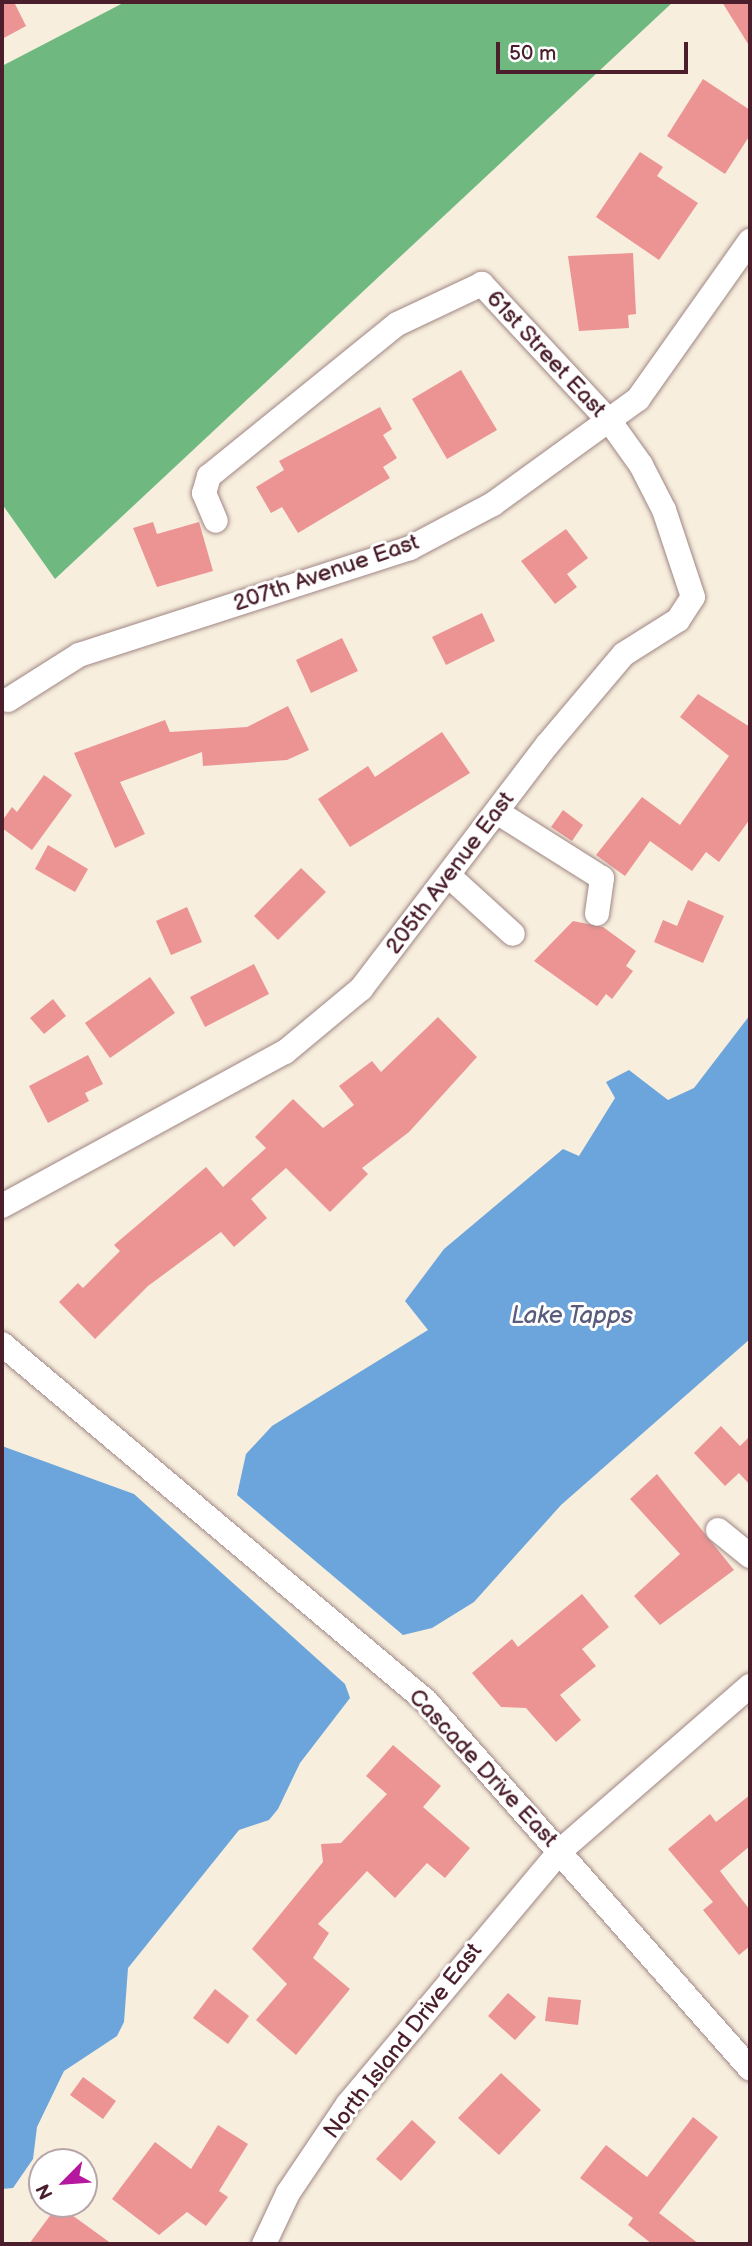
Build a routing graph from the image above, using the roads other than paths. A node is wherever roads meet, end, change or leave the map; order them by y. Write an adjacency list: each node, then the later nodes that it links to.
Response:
1 (750, 241): 2 (street, 207th Avenue East)
2 (611, 423): 3 (street, 61st Street East); 4 (street, 207th Avenue East); 5 (street, 205th Avenue East)
3 (216, 521)
4 (4, 698)
5 (496, 812): 6 (street, 205th Avenue East); 7 (street)
6 (449, 876): 8 (street); 9 (street, 205th Avenue East)
7 (597, 914)
8 (513, 934)
9 (2, 1206)
10 (2, 1344): 14 (street, Cascade Drive East)
11 (718, 1530): 12 (street)
12 (750, 1556)
13 (750, 1686): 14 (street, North Island Drive East)
14 (560, 1851): 15 (street, Cascade Drive East); 16 (street, North Island Drive East)
15 (750, 2068)
16 (264, 2244)

